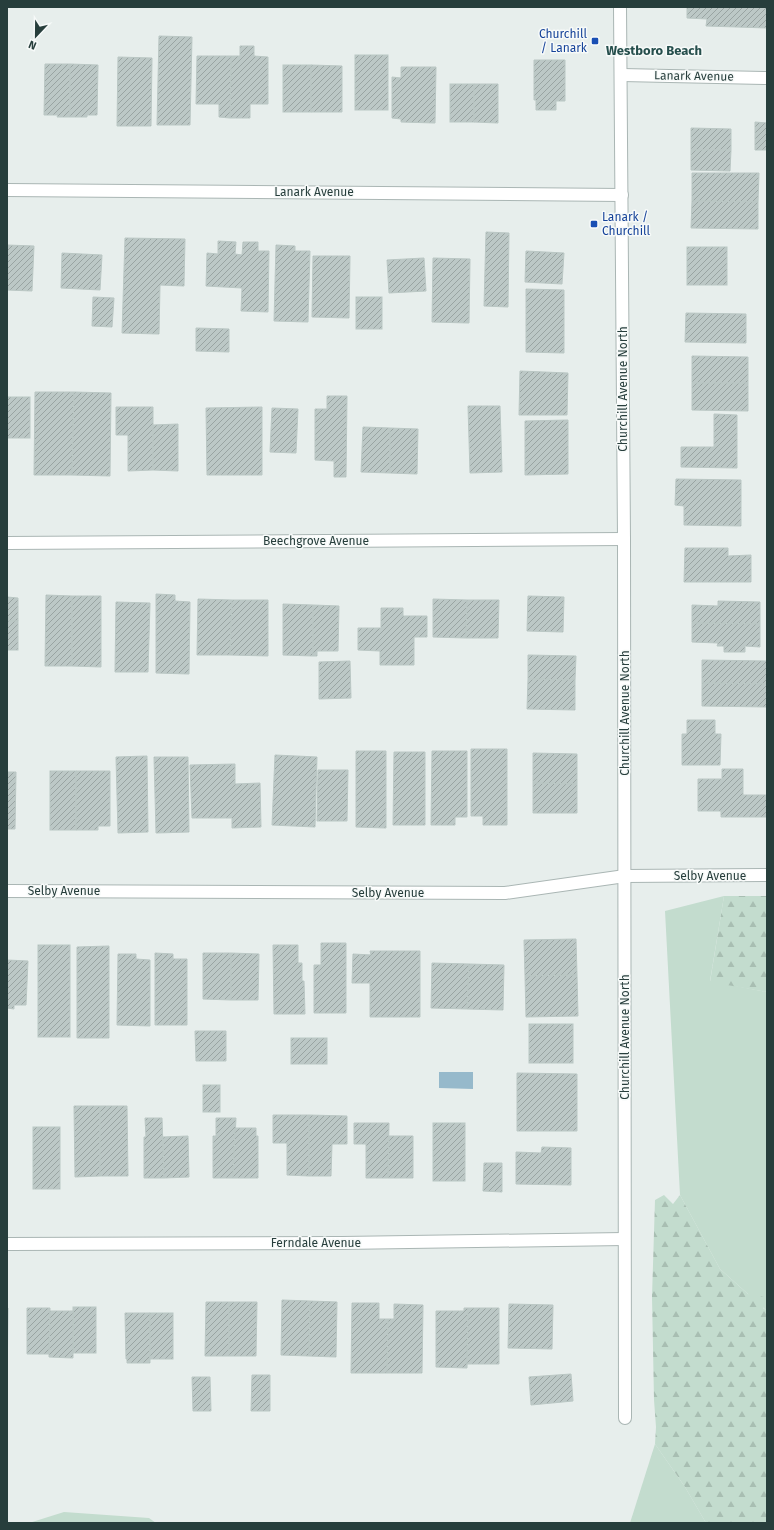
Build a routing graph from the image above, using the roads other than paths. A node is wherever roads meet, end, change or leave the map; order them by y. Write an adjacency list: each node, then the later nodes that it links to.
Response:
1 (620, 7): 2 (street, Churchill Avenue North)
2 (622, 75): 3 (street, Lanark Avenue); 5 (street, Churchill Avenue North)
3 (767, 78)
4 (7, 190): 5 (street, Lanark Avenue)
5 (622, 195): 6 (street, Churchill Avenue North)
6 (624, 539): 7 (street, Beechgrove Avenue); 9 (street, Churchill Avenue North)
7 (7, 543)
8 (767, 875): 9 (street, Selby Avenue)
9 (625, 876): 10 (street, Selby Avenue); 11 (street, Churchill Avenue North)
10 (7, 891)
11 (624, 1239): 12 (street, Ferndale Avenue); 13 (street, Churchill Avenue North)
12 (7, 1244)
13 (624, 1418)

